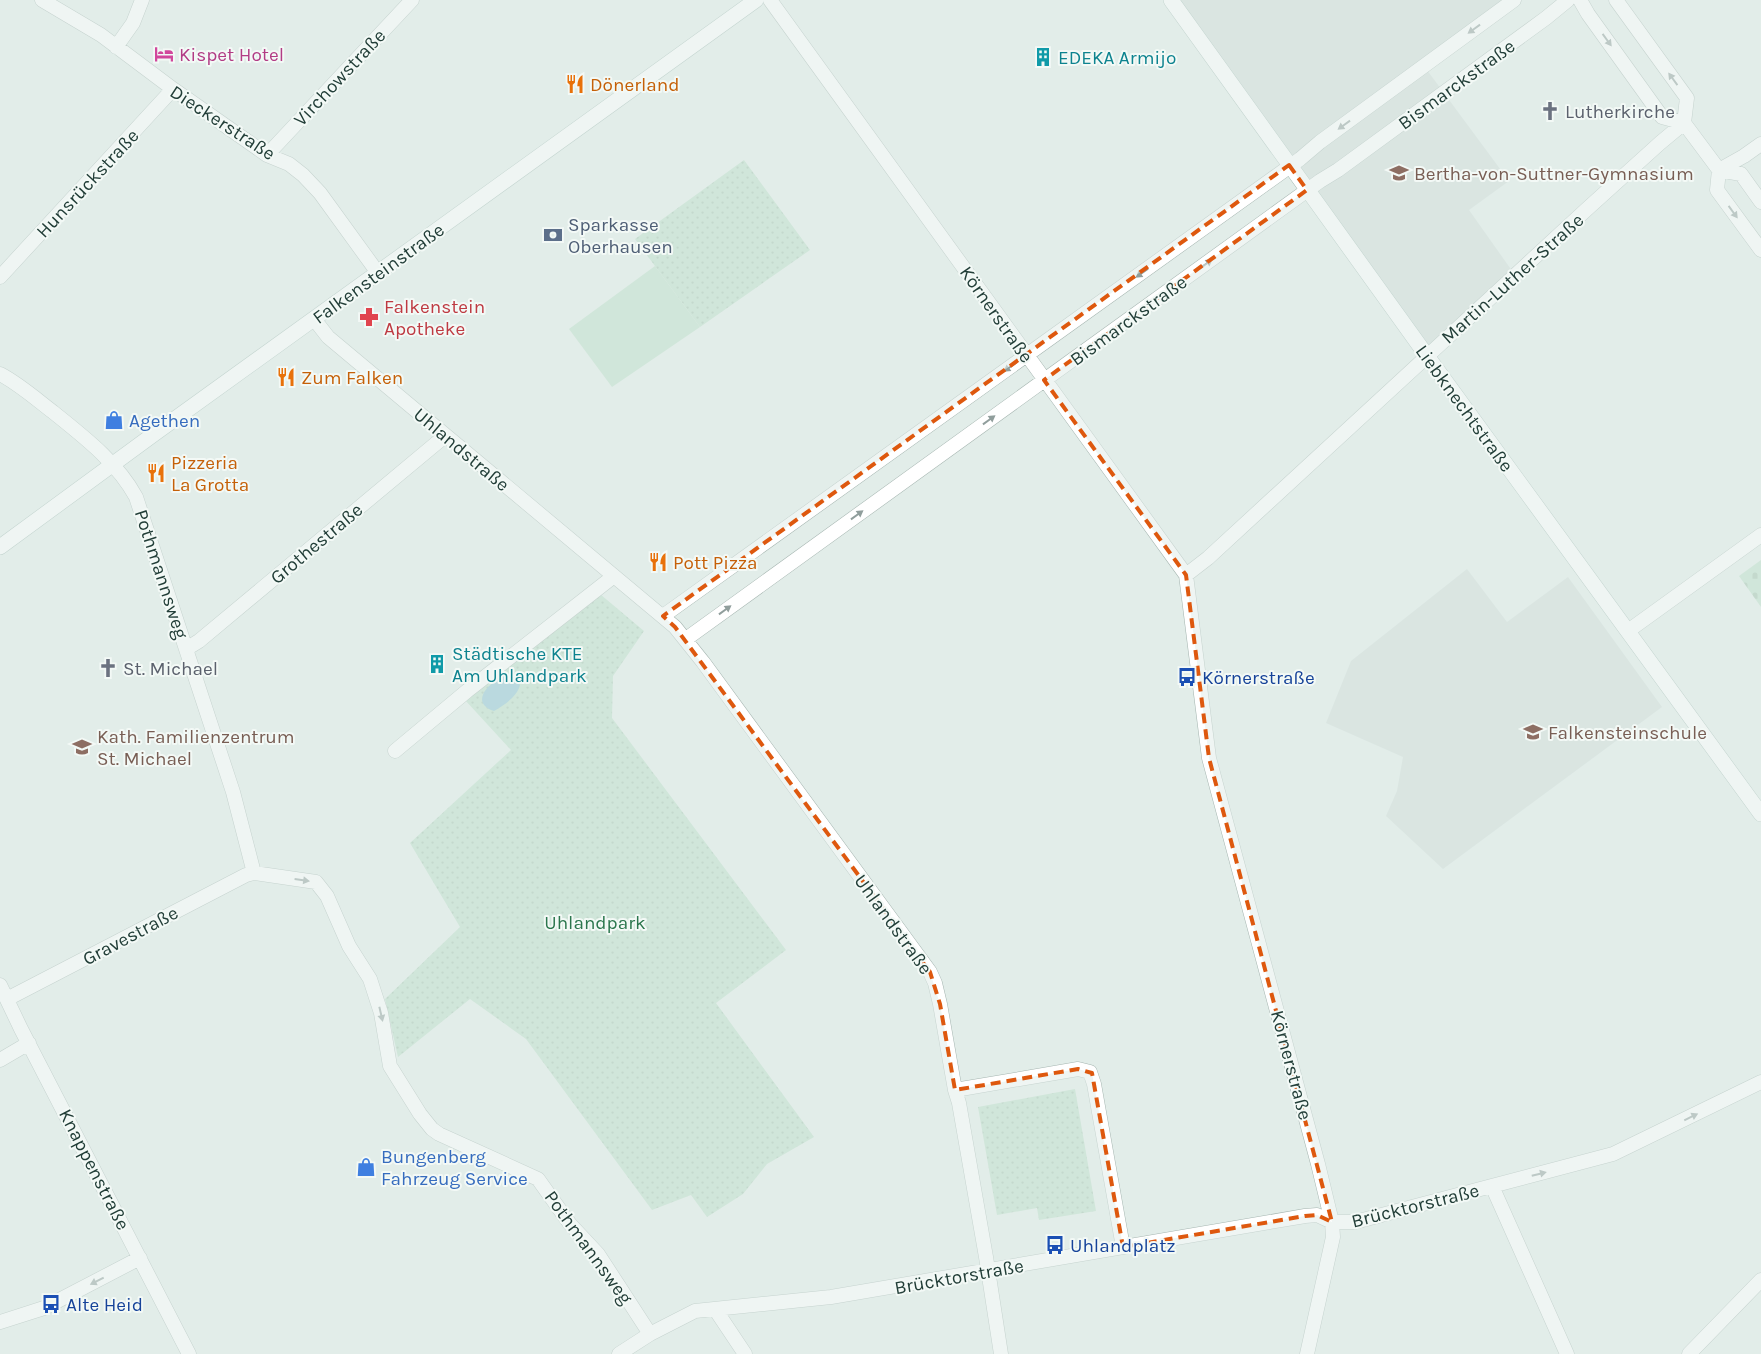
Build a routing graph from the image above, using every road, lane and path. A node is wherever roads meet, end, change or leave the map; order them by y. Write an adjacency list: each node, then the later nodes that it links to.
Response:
1 (42, 0): 11 (street, Dieckerstraße)
2 (142, 0): 11 (street)
3 (412, 0): 15 (street, Virchowstraße)
4 (756, 0): 21 (street, Falkensteinstraße)
5 (770, 0): 24 (street, Körnerstraße)
6 (1171, 0): 16 (street, Liebknechtstraße)
7 (1514, 0): 16 (street, Bismarckstraße, one-way to 16)
8 (1568, 0): 18 (street, Bismarckstraße)
9 (1580, 0): 13 (street, one-way to 13)
10 (1616, 0): 13 (street, one-way to 10)
11 (116, 47): 12 (street, Dieckerstraße)
12 (173, 89): 15 (street, Dieckerstraße); 22 (street, Hunsrückstraße)
13 (1684, 123): 17 (street); 25 (street, Martin-Luther-Straße)
14 (1761, 144): 17 (street)
15 (267, 155): 21 (street, Dieckerstraße)
16 (1290, 165): 18 (street, Liebknechtstraße); 24 (street, Bismarckstraße, one-way to 24)
17 (1720, 170): 19 (street); 20 (street, one-way to 20)
18 (1308, 190): 25 (street, Liebknechtstraße); 27 (street, Bismarckstraße, one-way to 18)
19 (1761, 202)
20 (1761, 250)
21 (378, 273): 23 (street, Falkensteinstraße)
22 (0, 277)
23 (314, 319): 28 (street, Uhlandstraße); 29 (street, Falkensteinstraße)
24 (1027, 355): 27 (street, Körnerstraße); 34 (street, Bismarckstraße, one-way to 34)
25 (1427, 356): 32 (street, Martin-Luther-Straße); 35 (street, Liebknechtstraße)
26 (0, 374): 29 (street, Pothmannsweg)
27 (1044, 380): 32 (street, Körnerstraße); 36 (street, Bismarckstraße, one-way to 27)
28 (445, 436): 33 (street, Uhlandstraße); 37 (street, Grothestraße)
29 (112, 465): 31 (street, Falkensteinstraße); 37 (street, Pothmannsweg)
30 (1761, 535): 35 (street)
31 (0, 547)
32 (1186, 575): 48 (street, Körnerstraße)
33 (614, 576): 34 (street, Uhlandstraße); 38 (street)
34 (663, 616): 36 (street, Uhlandstraße)
35 (1628, 631): 39 (street, Liebknechtstraße)
36 (686, 639): 46 (street, Uhlandstraße)
37 (186, 649): 40 (street, Pothmannsweg)
38 (395, 751)
39 (1761, 814)
40 (254, 872): 42 (street, Gravestraße); 55 (street, Pothmannsweg, one-way to 55)
41 (0, 985): 42 (street, Knappenstraße)
42 (7, 999): 43 (street, Knappenstraße)
43 (29, 1043): 44 (street); 50 (street, Knappenstraße)
44 (0, 1060)
45 (1761, 1082): 47 (street, Brücktorstraße, one-way to 45)
46 (955, 1090): 49 (street); 51 (street, Uhlandstraße)
47 (1492, 1186): 48 (street, Brücktorstraße); 61 (street)
48 (1332, 1222): 49 (street, Brücktorstraße); 60 (street, Körnerstraße)
49 (1123, 1247): 51 (street, Brücktorstraße)
50 (140, 1258): 54 (street, one-way to 54); 56 (street, Knappenstraße)
51 (987, 1271): 53 (street, Brücktorstraße); 59 (street, Uhlandstraße)
52 (1761, 1280): 62 (street)
53 (715, 1308): 55 (street, Brücktorstraße); 58 (street)
54 (0, 1322)
55 (650, 1334): 57 (street, Brücktorstraße)
56 (189, 1354)
57 (619, 1354)
58 (745, 1354)
59 (1001, 1354)
60 (1307, 1354)
61 (1567, 1354)
62 (1689, 1354)

